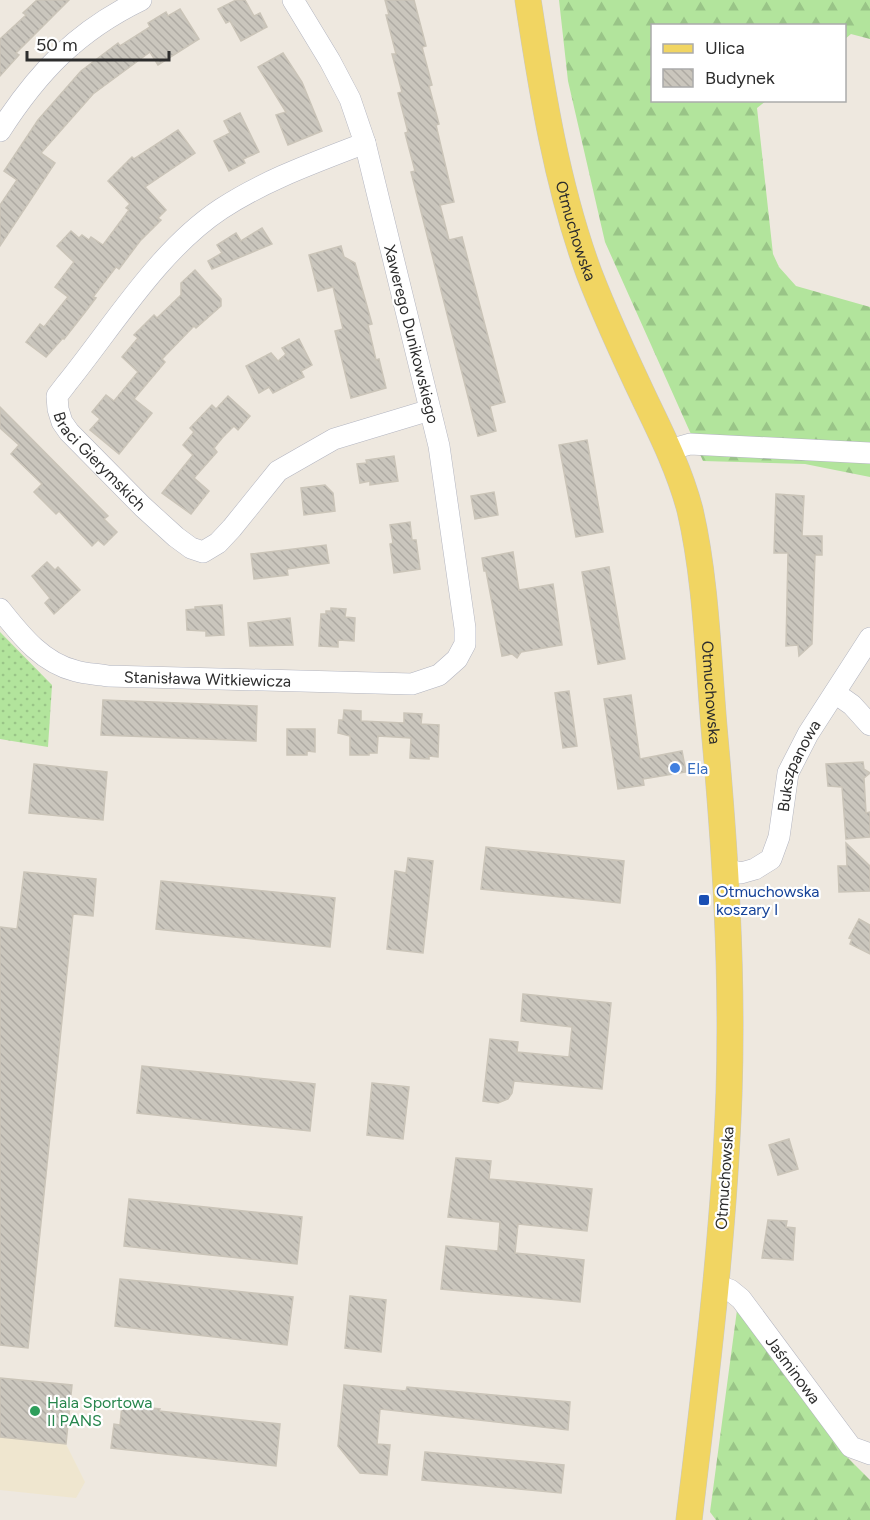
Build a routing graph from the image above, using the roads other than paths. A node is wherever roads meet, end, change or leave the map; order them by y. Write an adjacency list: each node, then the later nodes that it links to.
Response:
1 (141, 0): 4 (street)
2 (293, 0): 5 (street, Xawerego Dunikowskiego)
3 (528, 0): 7 (main road, Otmuchowska)
4 (0, 131)
5 (365, 143): 6 (street, Xawerego Dunikowskiego); 6 (street, Braci Gierymskich)
6 (430, 410): 11 (street, Xawerego Dunikowskiego)
7 (669, 450): 8 (street); 14 (main road, Otmuchowska)
8 (870, 453)
9 (0, 609): 11 (street, Stanisława Witkiewicza)
10 (870, 638): 12 (street, Bukszpanowa)
11 (439, 675)
12 (835, 693): 13 (street); 14 (street, Bukszpanowa)
13 (870, 725)
14 (725, 869): 15 (main road, Otmuchowska)
15 (716, 1286): 16 (street, Jaśminowa); 17 (main road, Otmuchowska)
16 (870, 1454)
17 (689, 1520)

